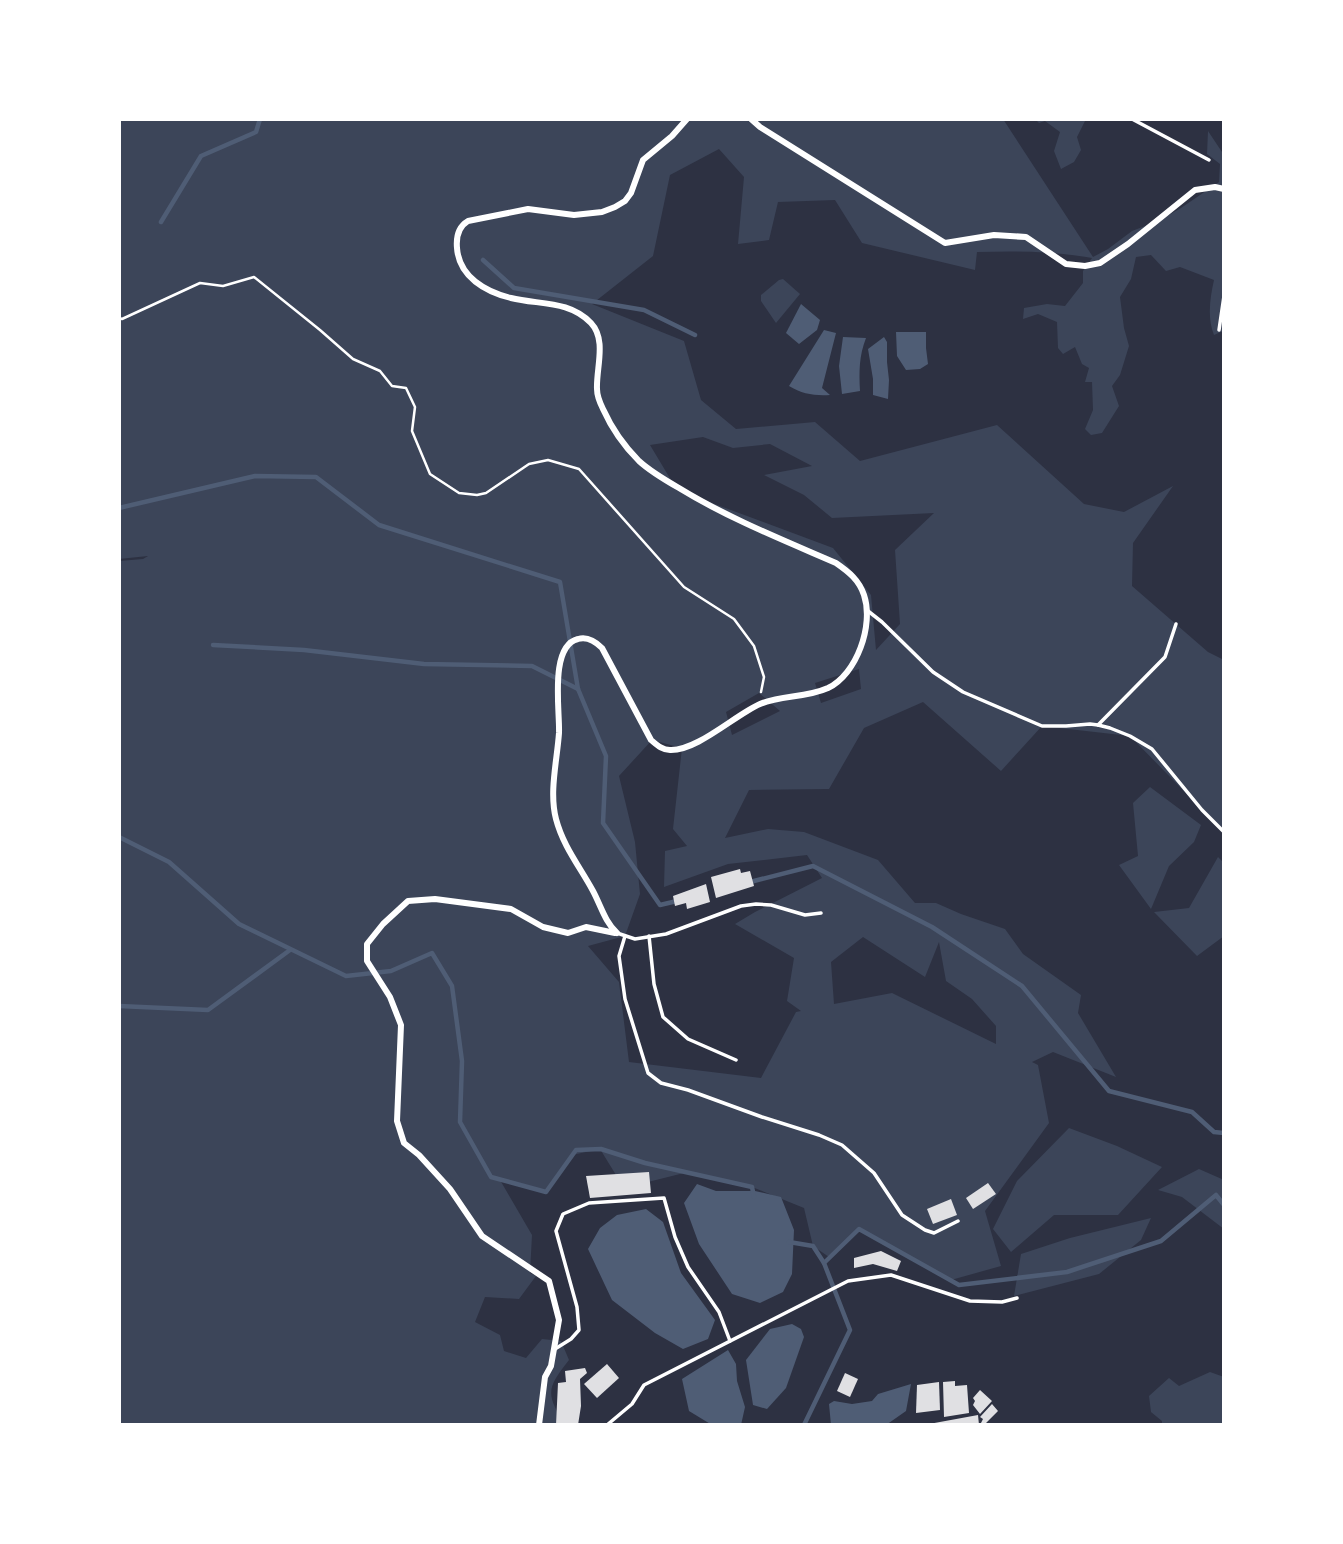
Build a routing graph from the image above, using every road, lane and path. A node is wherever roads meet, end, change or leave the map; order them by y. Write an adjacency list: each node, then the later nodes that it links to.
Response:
1 (687, 119): 9 (street)
2 (751, 119): 5 (street)
3 (1132, 119): 4 (lane)
4 (1209, 160)
5 (1224, 189)
6 (1224, 296): 8 (lane)
7 (119, 318): 11 (path)
8 (1219, 330)
9 (866, 610): 11 (street); 12 (lane)
10 (1176, 624): 12 (lane)
11 (758, 705): 15 (street)
12 (1098, 725): 13 (lane)
13 (1224, 832)
14 (821, 914): 17 (lane)
15 (617, 933): 16 (lane); 22 (street)
16 (625, 936): 17 (lane); 19 (lane)
17 (649, 936): 18 (lane)
18 (736, 1060)
19 (958, 1221)
20 (1017, 1298): 21 (lane)
21 (730, 1341): 22 (lane); 24 (lane)
22 (554, 1349): 23 (street)
23 (539, 1425)
24 (607, 1425)

